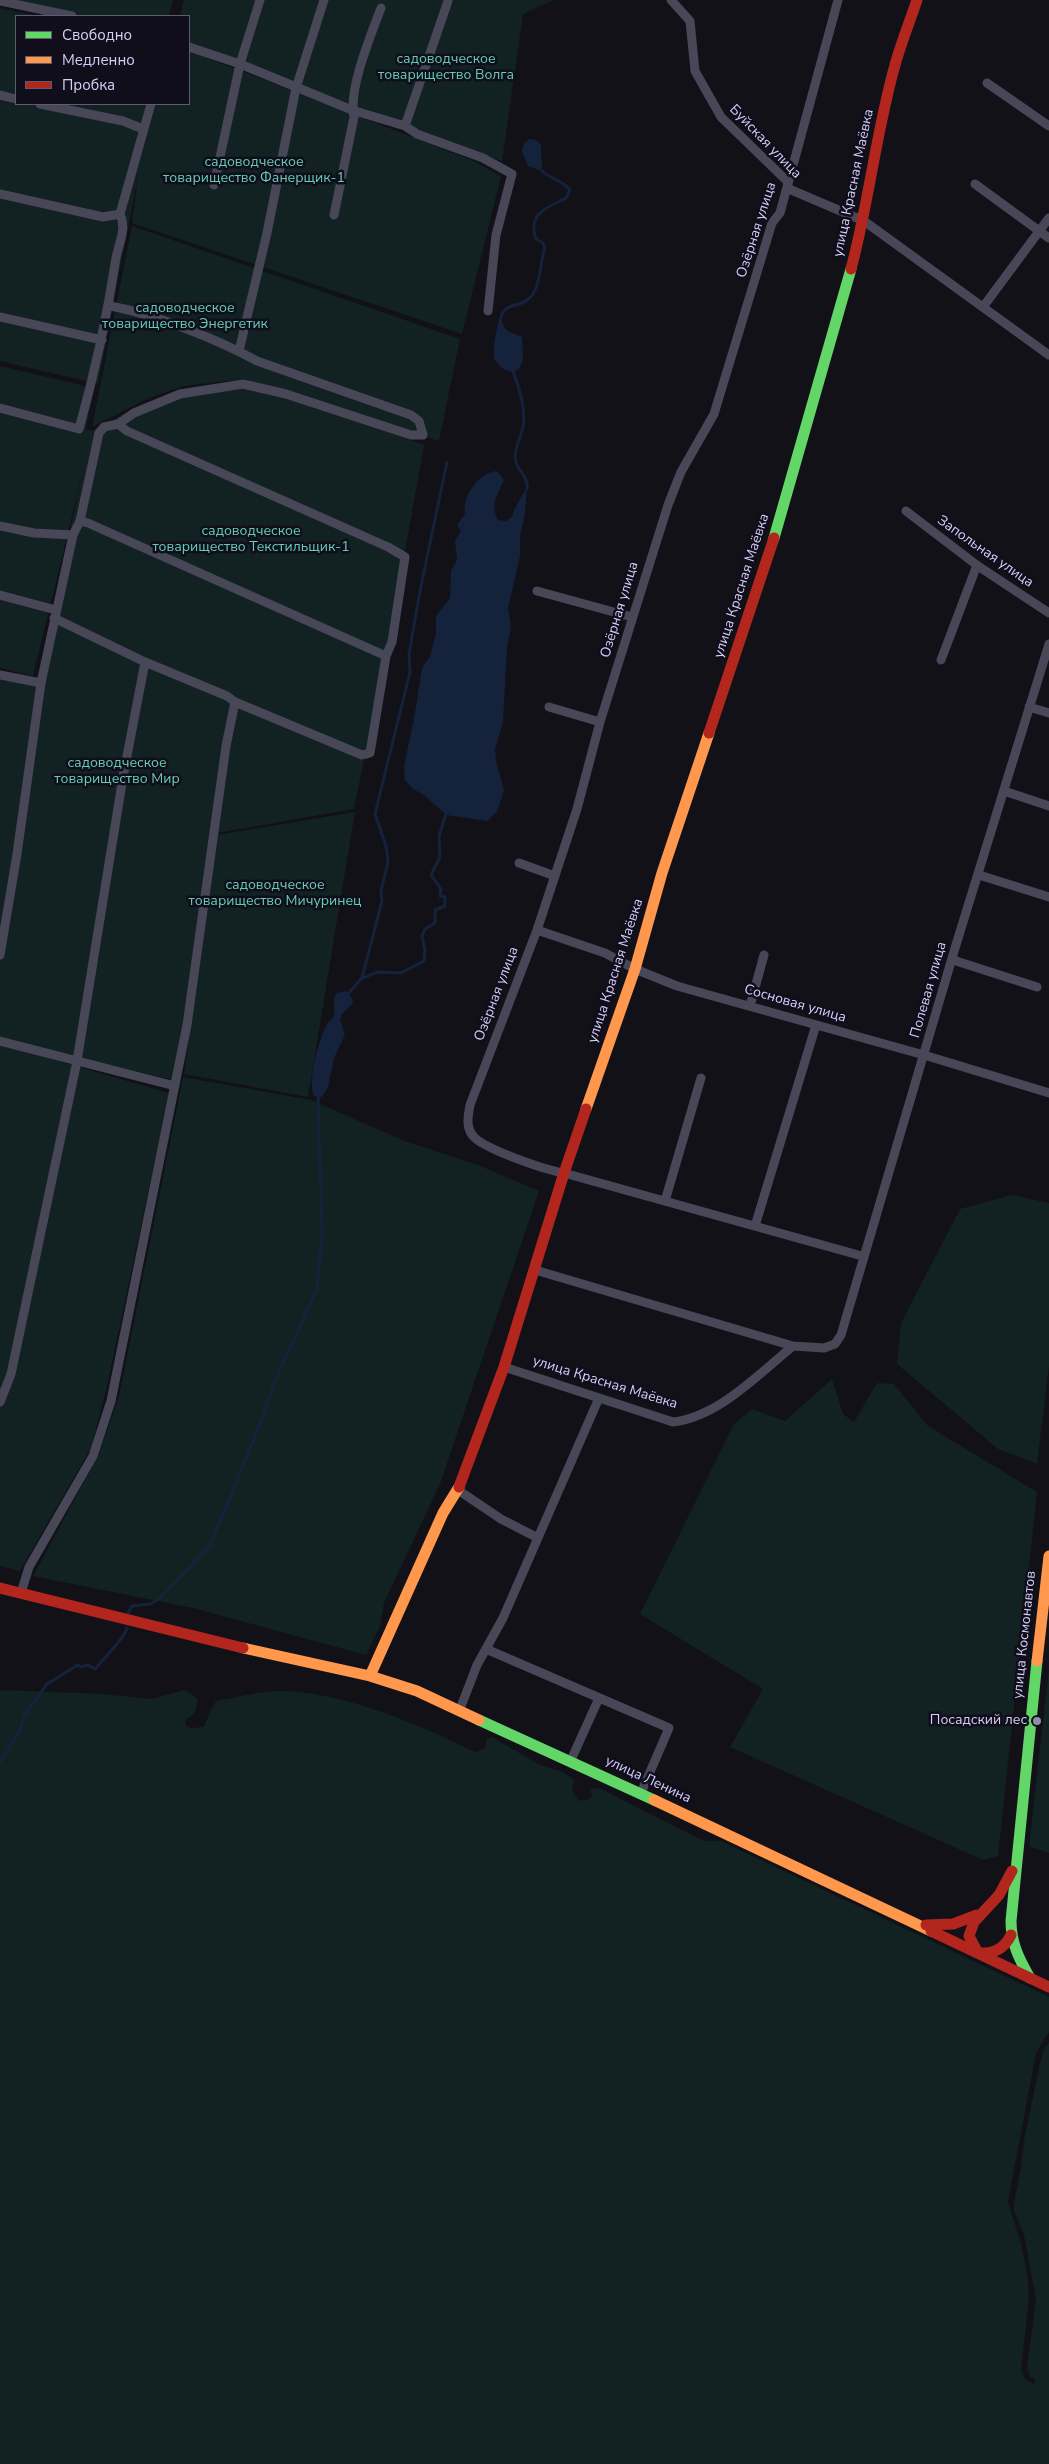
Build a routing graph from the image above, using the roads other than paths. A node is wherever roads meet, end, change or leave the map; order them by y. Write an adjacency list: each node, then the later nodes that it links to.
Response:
1 (260, 0): 11 (street)
2 (324, 0): 13 (street)
3 (671, 0): 22 (street, Буйская улица)
4 (838, 0): 22 (street, Озёрная улица)
5 (917, 0): 29 (street, улица Красная Маёвка)
6 (0, 1): 9 (street)
7 (448, 1): 19 (street)
8 (381, 8): 18 (street)
9 (67, 15)
10 (190, 47): 11 (street)
11 (240, 64): 13 (street); 23 (street)
12 (987, 83): 20 (street)
13 (296, 88): 18 (street); 37 (street)
14 (0, 95): 15 (street)
15 (15, 99)
16 (45, 105): 21 (street)
17 (152, 105): 21 (street)
18 (352, 110): 19 (street); 27 (street)
19 (405, 126): 34 (street)
20 (1049, 126)
21 (143, 129): 26 (street)
22 (787, 181): 29 (street, Буйская улица); 50 (street, Озёрная улица)
23 (214, 184)
24 (975, 184): 30 (street)
25 (0, 194): 26 (street)
26 (120, 214): 32 (street)
27 (334, 215)
28 (1049, 218): 30 (street)
29 (864, 221): 33 (street, Буйская улица); 72 (street, улица Красная Маёвка)
30 (1039, 231): 31 (street); 33 (street)
31 (1049, 238)
32 (110, 306): 36 (street); 37 (street)
33 (982, 307): 38 (street, Буйская улица)
34 (488, 311)
35 (0, 317): 36 (street)
36 (102, 340): 39 (street)
37 (239, 351): 40 (street)
38 (1049, 355)
39 (0, 408)
40 (118, 424): 42 (street); 52 (street)
41 (906, 512): 45 (street, Запольная улица)
42 (80, 521): 44 (street); 52 (street)
43 (0, 526): 44 (street)
44 (73, 535): 49 (street)
45 (977, 565): 48 (street, Запольная улица); 53 (street)
46 (537, 591): 50 (street)
47 (0, 595): 49 (street)
48 (1049, 613)
49 (55, 614): 54 (street); 56 (street)
50 (632, 617): 61 (street, Озёрная улица)
51 (1049, 644): 59 (street, Полевая улица)
52 (386, 656): 57 (street)
53 (941, 660)
54 (145, 662): 57 (street); 78 (street)
55 (0, 675): 56 (street)
56 (41, 683): 70 (street)
57 (235, 702): 80 (street)
58 (549, 707): 61 (street)
59 (1029, 707): 60 (street); 62 (street, Полевая улица)
60 (1049, 713)
61 (600, 722): 66 (street, Озёрная улица)
62 (1004, 791): 63 (street); 65 (street, Полевая улица)
63 (1049, 806)
64 (519, 863): 66 (street)
65 (979, 875): 67 (street); 71 (street, Полевая улица)
66 (555, 876): 68 (street, Озёрная улица)
67 (1049, 897)
68 (537, 930): 72 (street, Сосновая улица); 82 (street, Озёрная улица)
69 (764, 955): 74 (street)
70 (0, 956)
71 (952, 960): 73 (street); 77 (street, Полевая улица)
72 (635, 969): 74 (street, Сосновая улица); 82 (street, улица Красная Маёвка)
73 (1037, 987)
74 (750, 1006): 75 (street, Сосновая улица)
75 (816, 1025): 77 (street, Сосновая улица); 84 (street)
76 (0, 1041): 78 (street)
77 (924, 1055): 81 (street, Сосновая улица); 85 (street, Полевая улица)
78 (77, 1061): 80 (street); 90 (street)
79 (701, 1078): 83 (street)
80 (175, 1086): 95 (street)
81 (1049, 1093)
82 (564, 1173): 83 (street); 86 (street, улица Красная Маёвка)
83 (665, 1201): 84 (street)
84 (756, 1226): 85 (street)
85 (862, 1256): 87 (street, Полевая улица)
86 (535, 1270): 87 (street); 88 (street, улица Красная Маёвка)
87 (793, 1346): 89 (street, улица Красная Маёвка)
88 (504, 1367): 89 (street, улица Красная Маёвка); 91 (street, улица Красная Маёвка)
89 (599, 1398): 92 (street)
90 (0, 1402)
91 (458, 1490): 92 (street); 97 (street, улица Красная Маёвка)
92 (538, 1538): 96 (street)
93 (1049, 1556): 102 (street, улица Космонавтов)
94 (0, 1588): 95 (street, улица Ленина)
95 (21, 1593): 97 (street, улица Ленина)
96 (486, 1649): 98 (street); 99 (street)
97 (370, 1676): 99 (street, улица Ленина)
98 (599, 1698): 100 (street); 101 (street)
99 (460, 1709): 100 (street, улица Ленина)
100 (571, 1760): 101 (street, улица Ленина)
101 (641, 1793): 104 (street, улица Ленина)
102 (1015, 1866): 103 (street); 105 (street, улица Космонавтов)
103 (987, 1910): 104 (street); 106 (street)
104 (916, 1923): 106 (street, улица Ленина)
105 (1011, 1935): 106 (street); 107 (street)
106 (978, 1953): 107 (street, улица Ленина)
107 (1030, 1978): 108 (street, улица Ленина)
108 (1049, 1987)

